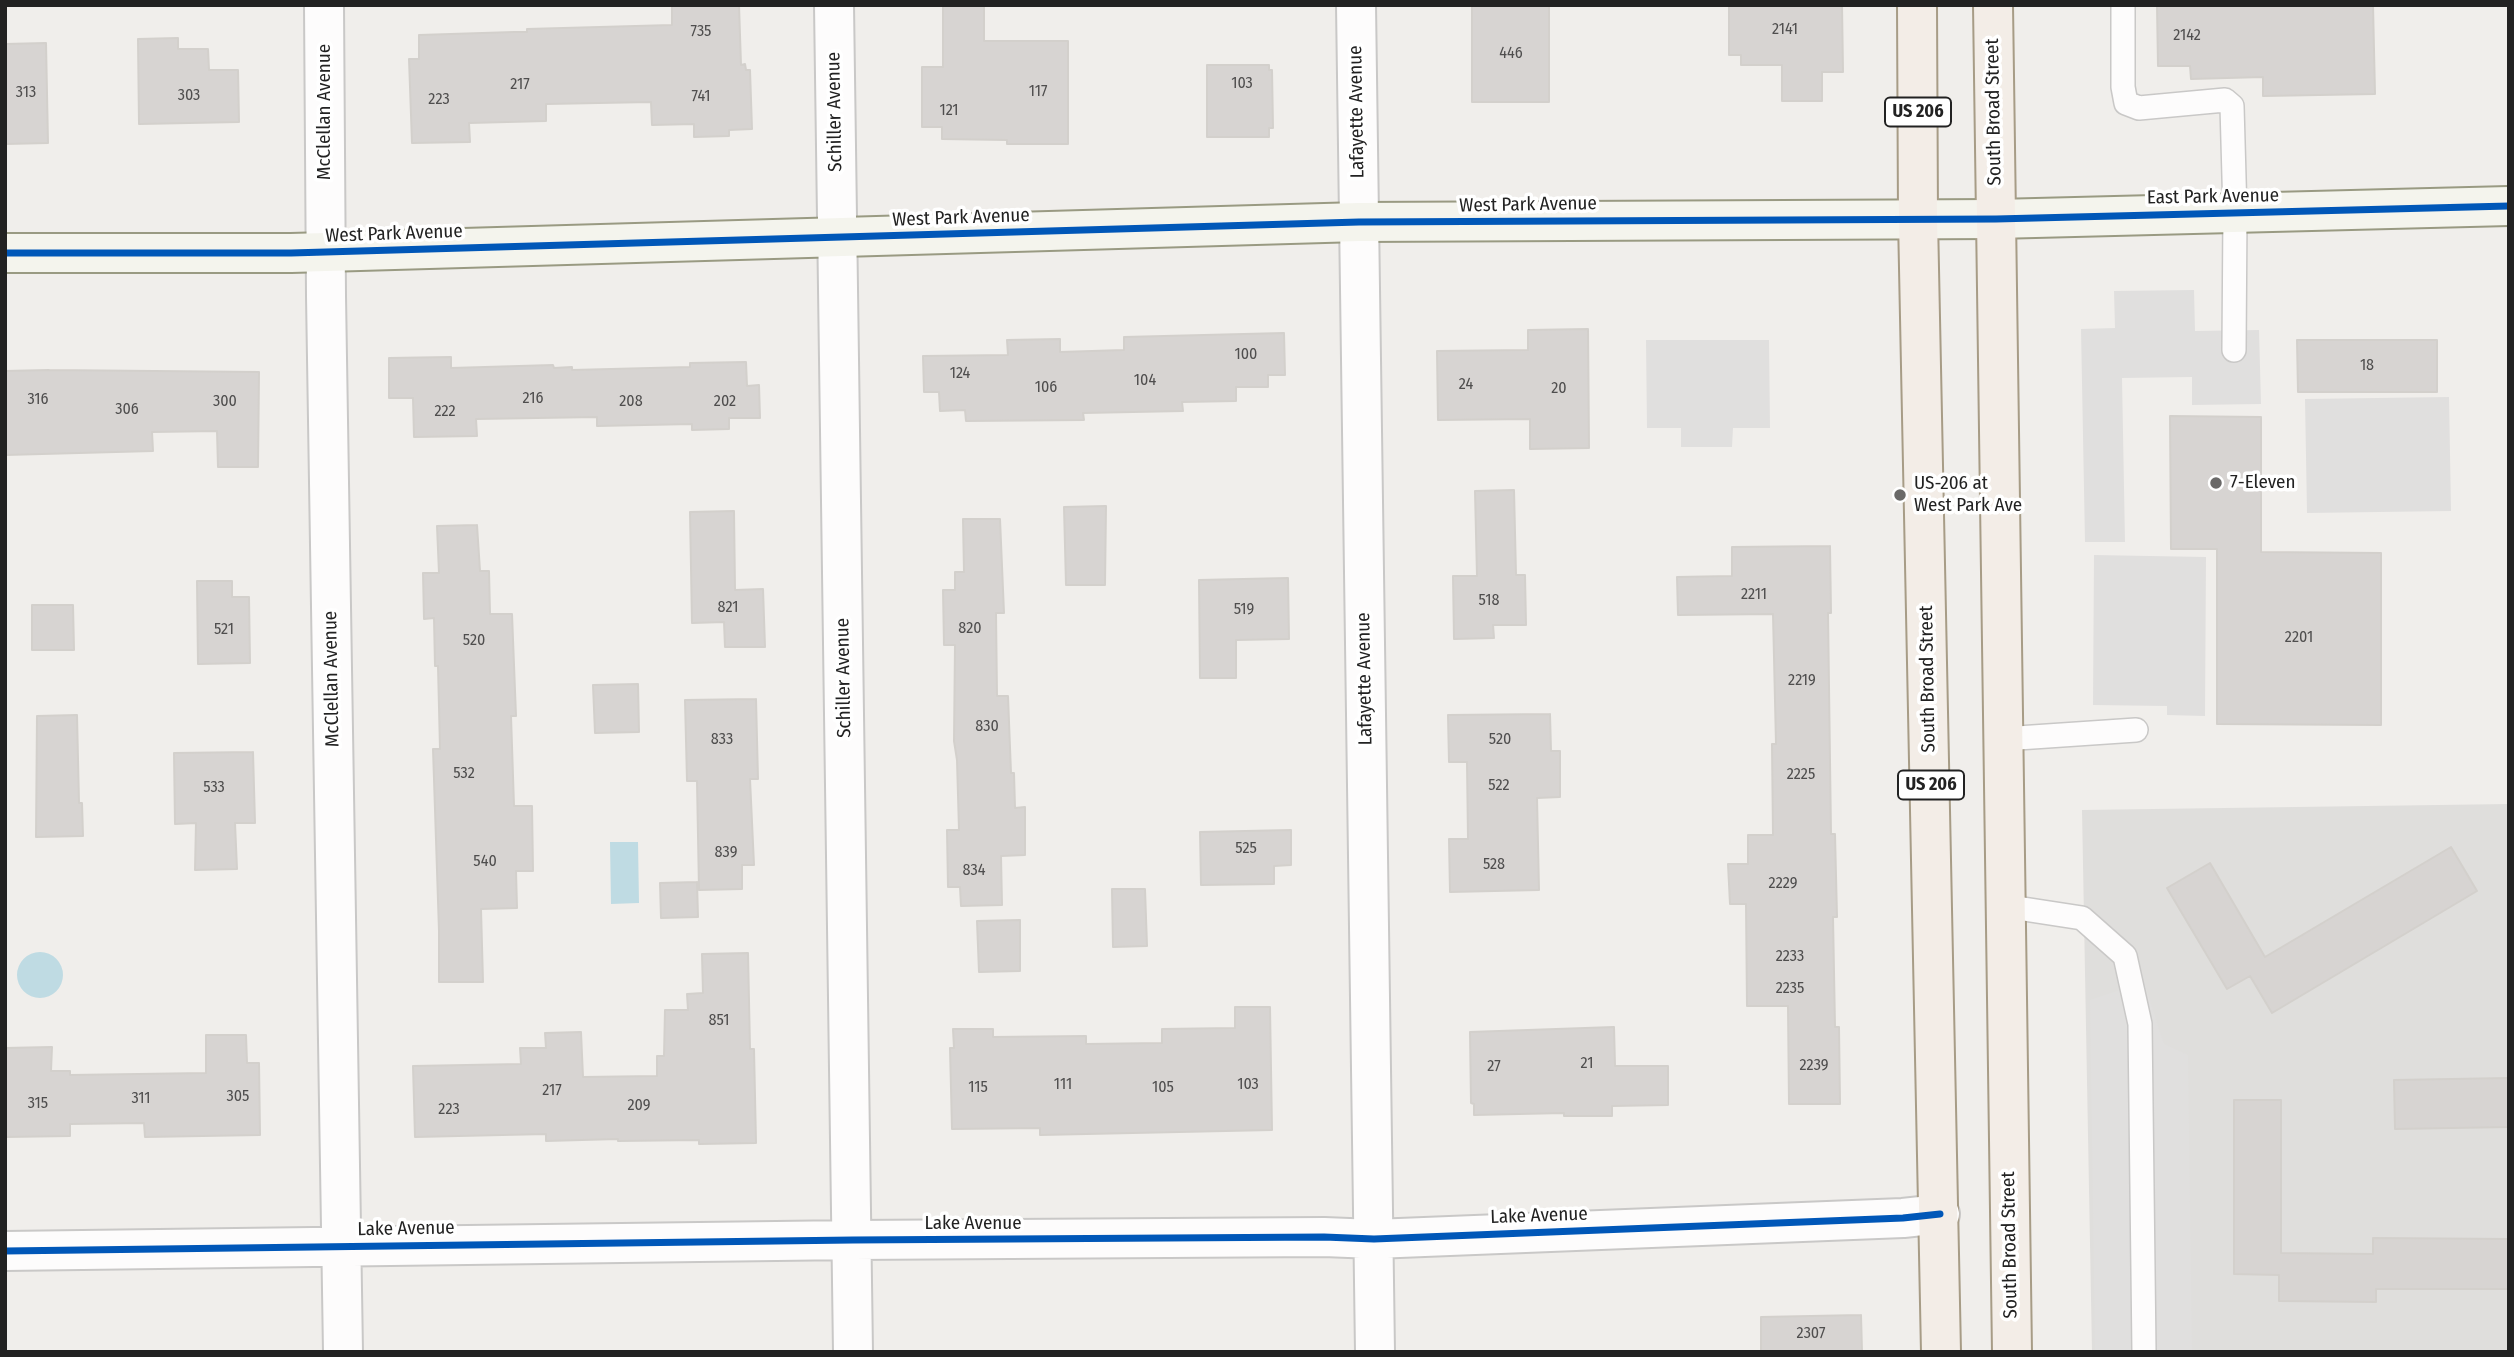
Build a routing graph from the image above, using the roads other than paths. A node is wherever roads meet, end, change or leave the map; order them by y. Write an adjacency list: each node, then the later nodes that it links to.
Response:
1 (324, 5): 13 (street, McClellan Avenue)
2 (834, 5): 12 (street, Schiller Avenue)
3 (1356, 5): 11 (street, Lafayette Avenue)
4 (1917, 5): 9 (main road, South Broad Street / US 206)
5 (1993, 5): 10 (main road, South Broad Street)
6 (2123, 5): 8 (lane)
7 (2509, 206): 8 (street, East Park Avenue)
8 (2235, 213): 10 (street, East Park Avenue); 15 (lane)
9 (1918, 219): 10 (street, East Park Avenue); 11 (street, West Park Avenue); 19 (main road, South Broad Street / US 206)
10 (1996, 219): 17 (main road, South Broad Street)
11 (1359, 222): 12 (street, West Park Avenue); 20 (street, Lafayette Avenue)
12 (837, 237): 13 (street, West Park Avenue); 21 (street, Schiller Avenue)
13 (326, 252): 14 (street, West Park Avenue); 22 (street, McClellan Avenue)
14 (5, 253)
15 (2234, 350)
16 (2136, 730): 17 (lane)
17 (2003, 739): 18 (main road, South Broad Street)
18 (2004, 906): 28 (main road, South Broad Street); 29 (lane)
19 (1940, 1214): 20 (street, Lake Avenue); 27 (main road, South Broad Street / US 206)
20 (1374, 1238): 21 (street, Lake Avenue); 26 (street, Lafayette Avenue)
21 (853, 1240): 22 (street, Lake Avenue); 25 (street, Schiller Avenue)
22 (342, 1246): 23 (street, Lake Avenue); 24 (street, McClellan Avenue)
23 (5, 1251)
24 (343, 1352)
25 (853, 1352)
26 (1375, 1352)
27 (1941, 1352)
28 (2012, 1352)
29 (2144, 1352)

